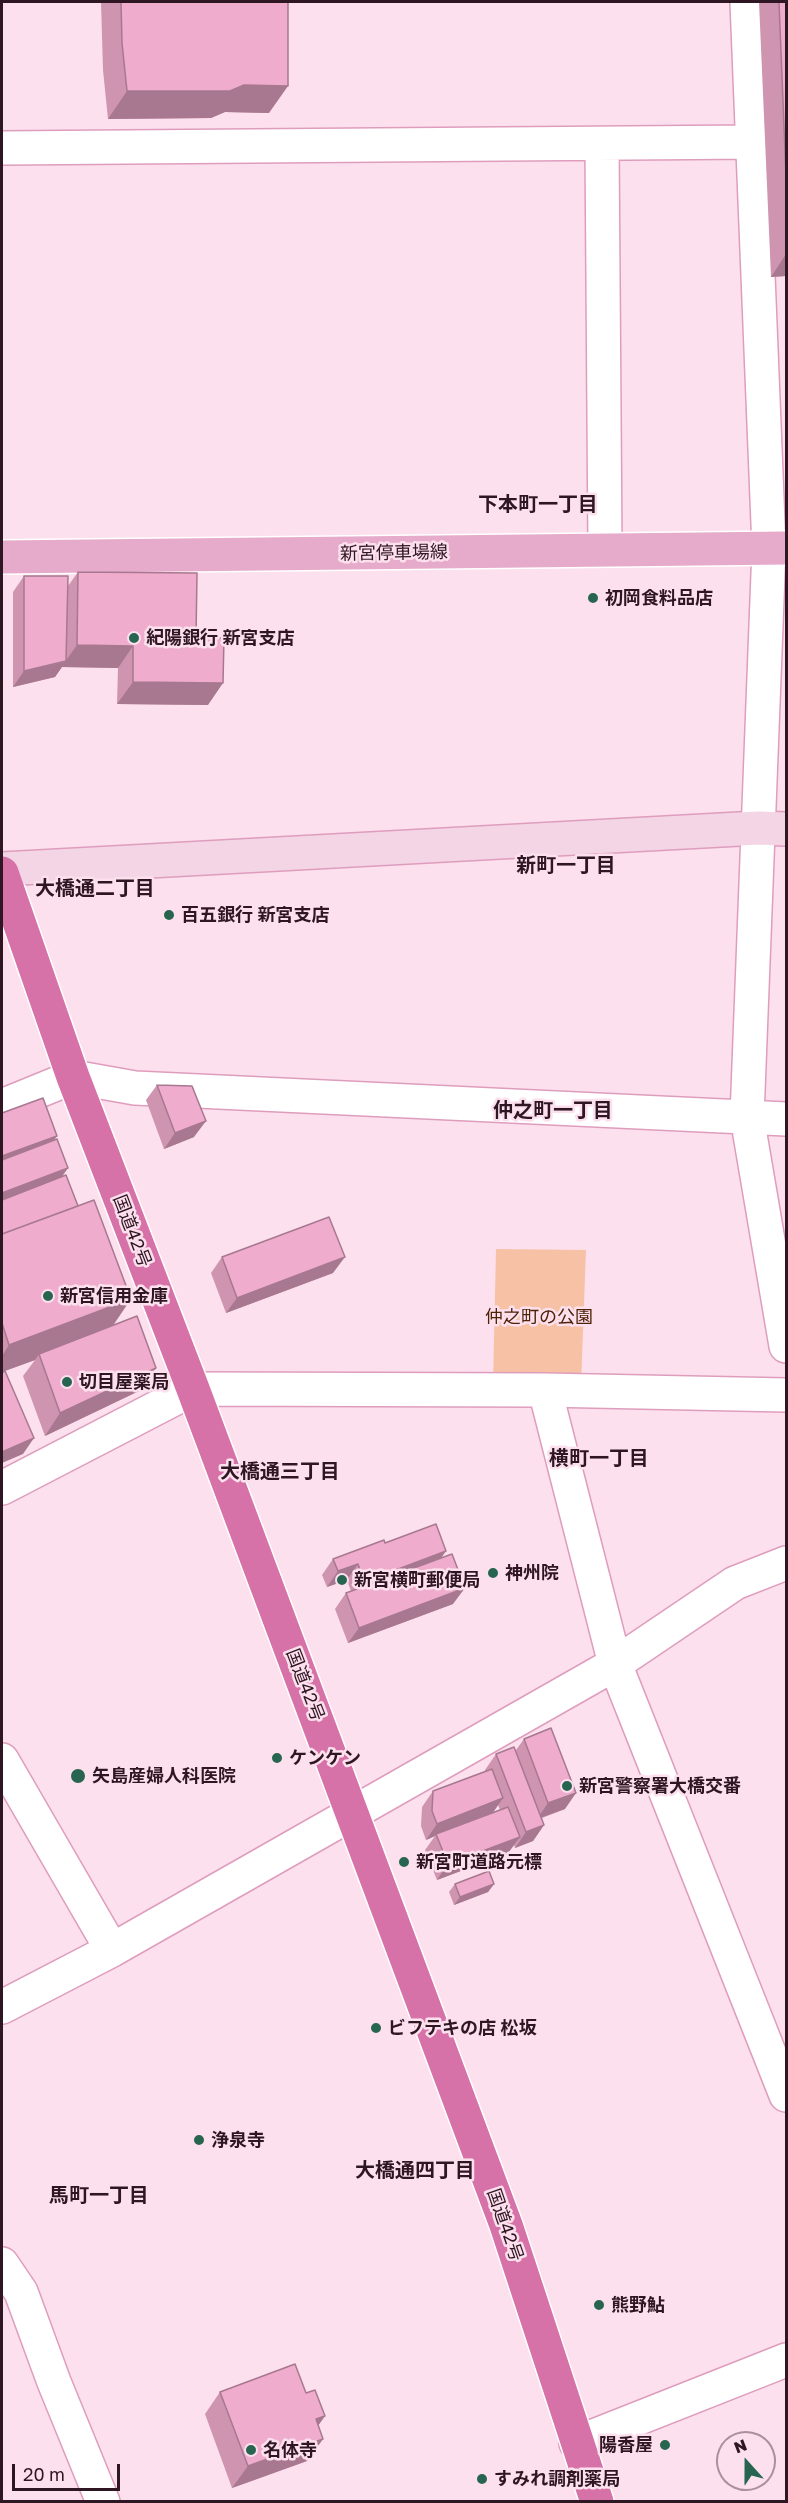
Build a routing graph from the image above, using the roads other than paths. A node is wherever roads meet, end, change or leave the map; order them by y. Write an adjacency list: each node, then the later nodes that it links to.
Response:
1 (747, 2): 2 (street)
2 (753, 142): 3 (street); 5 (street)
3 (602, 144): 4 (street); 6 (street)
4 (2, 148)
5 (777, 548): 6 (main road, 新宮停車場線); 8 (street)
6 (604, 550): 7 (main road, 新宮停車場線)
7 (2, 557)
8 (772, 829): 9 (street); 12 (street)
9 (2, 871): 10 (highway, 国道42号)
10 (73, 1077): 11 (street); 12 (street); 15 (highway, 国道42号)
11 (2, 1106)
12 (747, 1117): 13 (street); 14 (street)
13 (786, 1119)
14 (786, 1346)
15 (194, 1389): 16 (street); 18 (street); 22 (highway, 国道42号)
16 (545, 1390): 17 (street); 20 (street)
17 (786, 1395)
18 (2, 1488)
19 (786, 1563): 20 (street)
20 (615, 1664): 22 (street); 25 (street)
21 (2, 1760): 23 (street)
22 (353, 1813): 23 (street); 28 (highway, 国道42号)
23 (112, 1950): 24 (street)
24 (2, 2007)
25 (786, 2095)
26 (2, 2264): 29 (street)
27 (786, 2360): 28 (street)
28 (576, 2443): 30 (highway, 国道42号)
29 (103, 2502)
30 (597, 2502)

